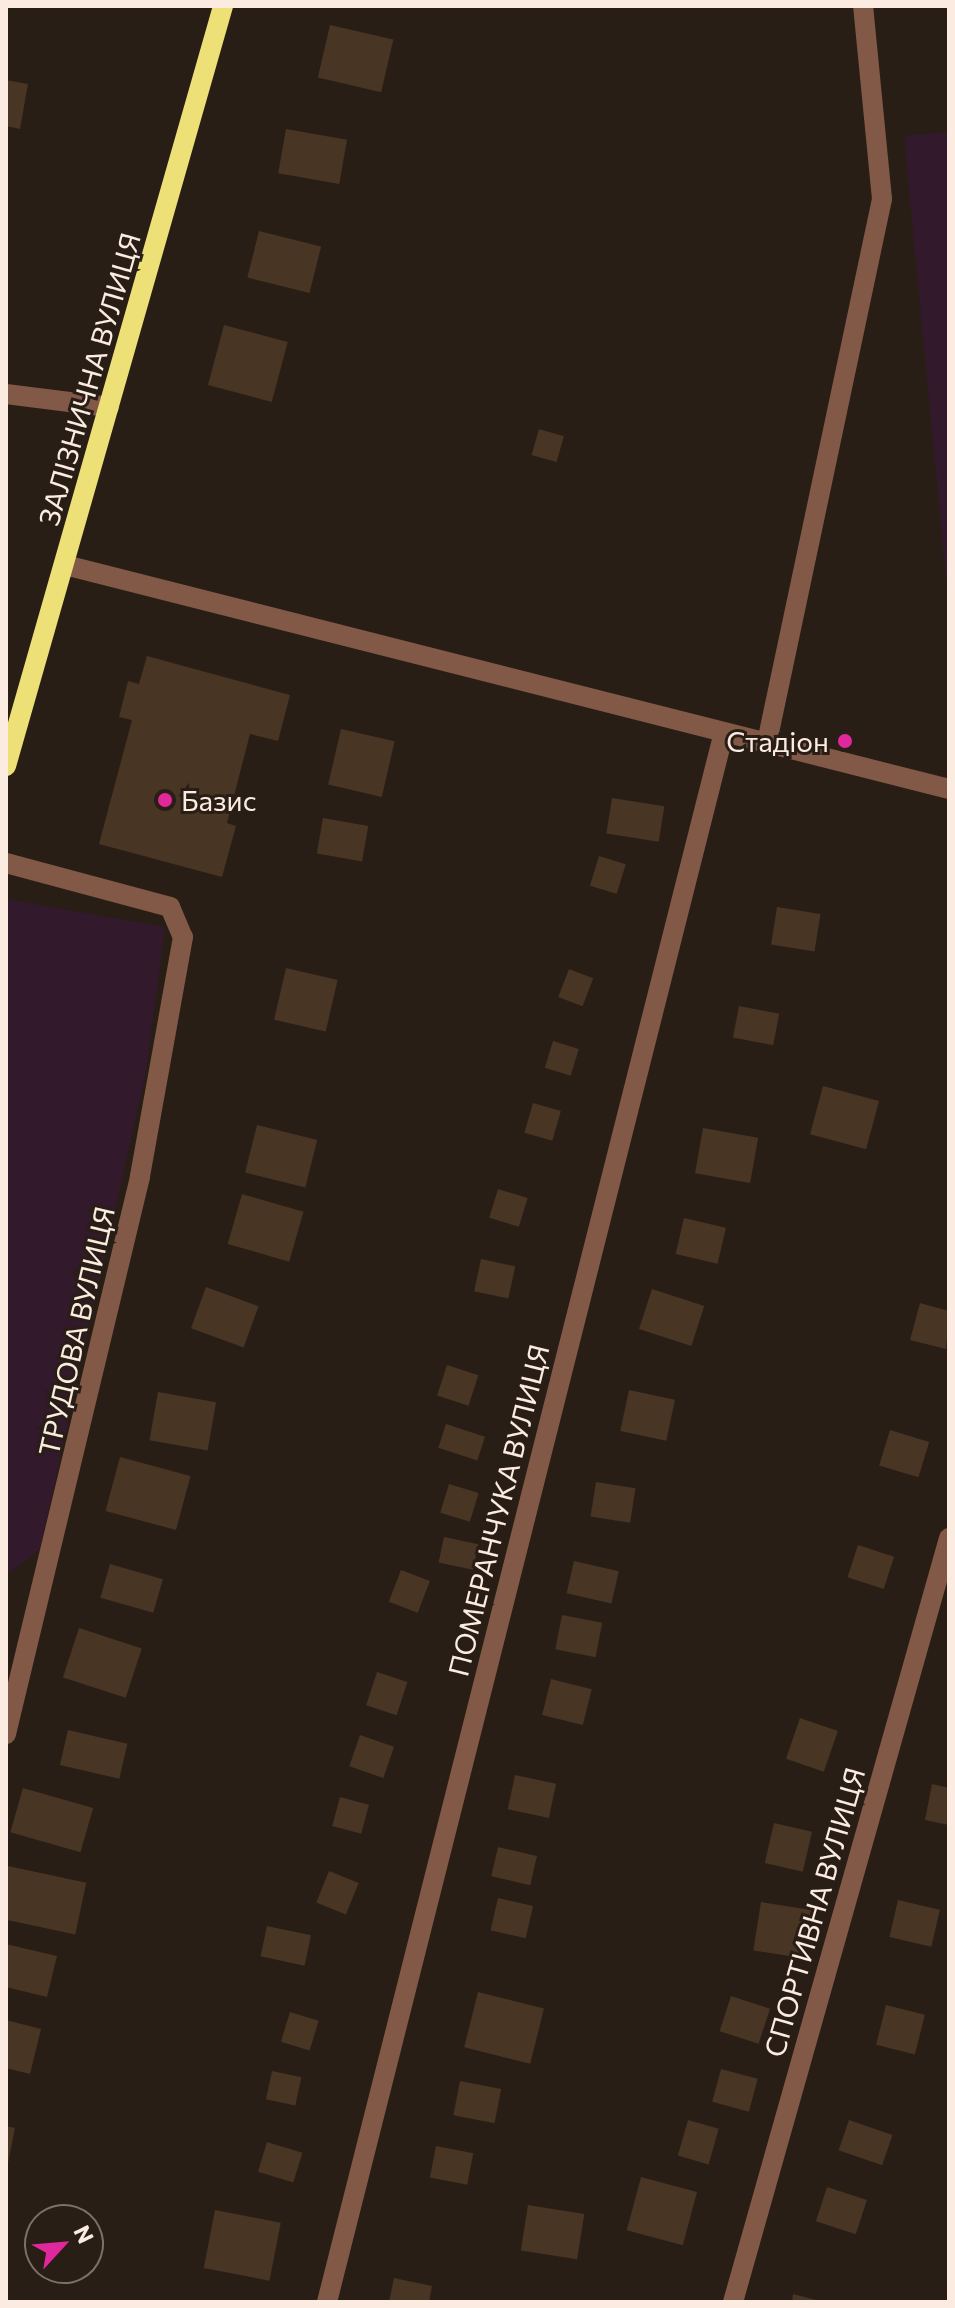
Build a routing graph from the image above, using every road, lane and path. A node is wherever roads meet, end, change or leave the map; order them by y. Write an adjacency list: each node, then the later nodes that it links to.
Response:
1 (223, 6): 4 (main road, ЗАЛІЗНИЧНА ВУЛИЦЯ)
2 (863, 6): 7 (street)
3 (6, 394): 4 (street)
4 (109, 407): 5 (main road, ЗАЛІЗНИЧНА ВУЛИЦЯ)
5 (65, 565): 6 (street); 8 (main road, ЗАЛІЗНИЧНА ВУЛИЦЯ)
6 (724, 732): 7 (street); 13 (street, ПОМЕРАНЧУКА ВУЛИЦЯ)
7 (767, 742): 9 (street)
8 (6, 766)
9 (949, 789)
10 (6, 863): 12 (street, ТРУДОВА ВУЛИЦЯ)
11 (949, 1538): 14 (street, СПОРТИВНА ВУЛИЦЯ)
12 (6, 1734)
13 (327, 2302)
14 (733, 2302)

